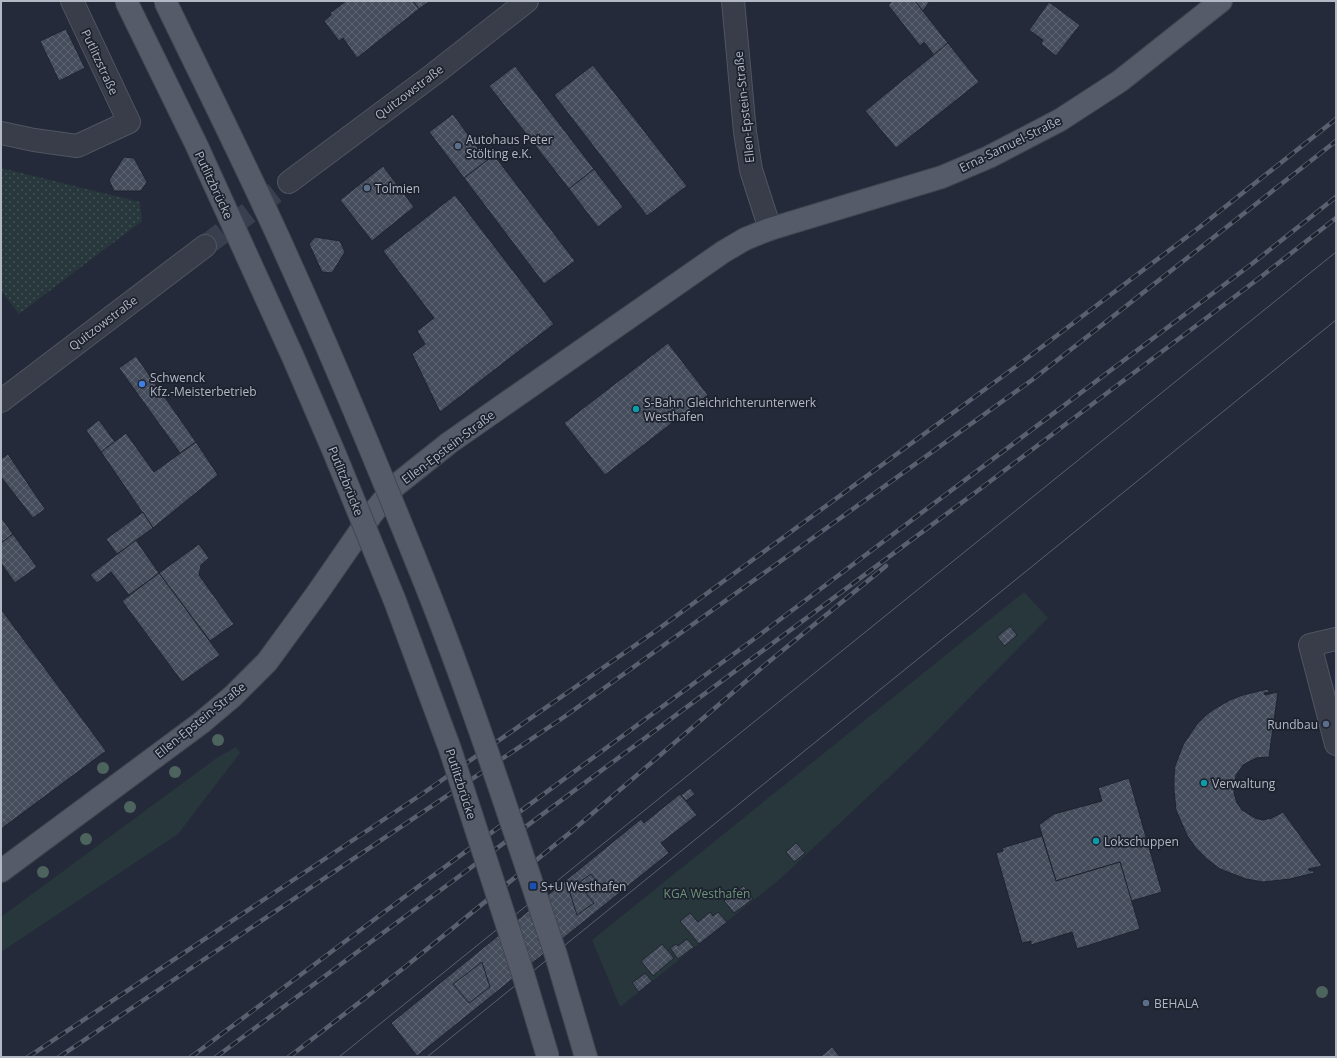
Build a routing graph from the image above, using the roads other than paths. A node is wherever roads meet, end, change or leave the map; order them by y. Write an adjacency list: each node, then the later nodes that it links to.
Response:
1 (72, 1): 7 (street, Putlitzstraße)
2 (126, 1): 15 (main road, Putlitzbrücke, bridge)
3 (165, 1): 16 (main road, bridge)
4 (527, 1): 8 (street, Quitzowstraße)
5 (733, 1): 9 (street, Ellen-Epstein-Straße)
6 (1221, 1): 9 (main road, Erna-Samuel-Straße)
7 (1, 133)
8 (289, 182)
9 (770, 229): 14 (main road, Ellen-Epstein-Straße)
10 (206, 246): 11 (street, Quitzowstraße)
11 (1, 401)
12 (1336, 639): 13 (street)
13 (1336, 744)
14 (1, 871)
15 (548, 1057)
16 (586, 1057)

